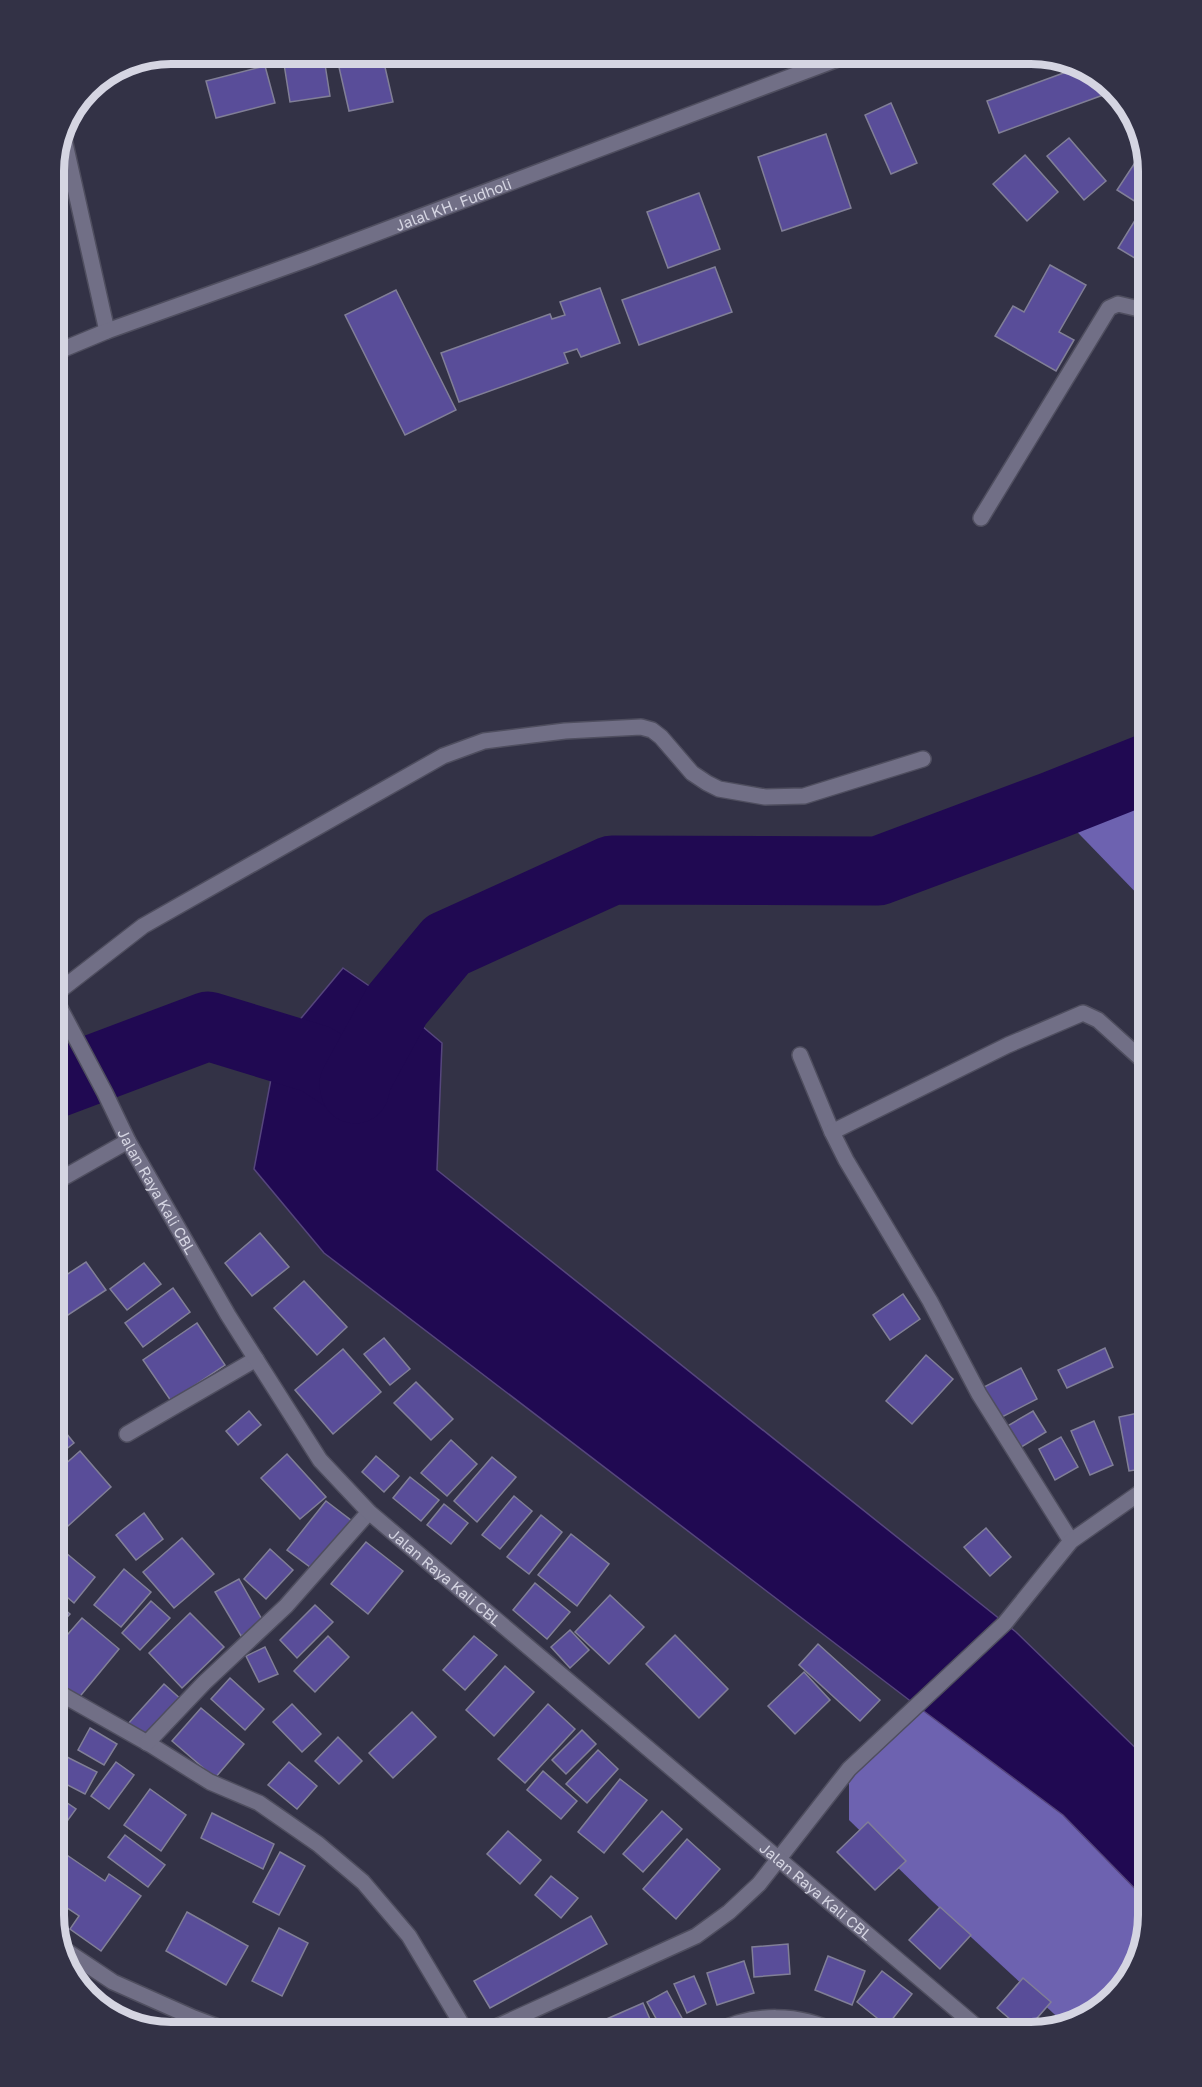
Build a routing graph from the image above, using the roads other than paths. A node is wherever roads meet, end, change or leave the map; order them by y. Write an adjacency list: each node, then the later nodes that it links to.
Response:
1 (823, 65): 4 (street, Jalal KH. Fudholi)
2 (67, 151): 4 (street)
3 (1138, 309): 6 (street)
4 (107, 331): 5 (street, Jalal KH. Fudholi)
5 (65, 348)
6 (981, 518)
7 (923, 759): 8 (street)
8 (65, 993)
9 (65, 1016): 13 (street, Jalan Raya Kali CBL)
10 (800, 1055): 12 (street)
11 (1138, 1056): 12 (street)
12 (832, 1132): 19 (street)
13 (128, 1141): 14 (street); 15 (street, Jalan Raya Kali CBL)
14 (64, 1177)
15 (256, 1359): 16 (street); 18 (street, Jalan Raya Kali CBL)
16 (127, 1434)
17 (1138, 1494): 19 (street)
18 (369, 1512): 21 (street); 22 (street, Jalan Raya Kali CBL)
19 (1071, 1541): 22 (street)
20 (64, 1696): 21 (street)
21 (147, 1743): 25 (street)
22 (779, 1858): 26 (street); 29 (street, Jalan Raya Kali CBL)
23 (72, 1955): 24 (street)
24 (203, 2022)
25 (460, 2022)
26 (507, 2022)
27 (744, 2022): 28 (street)
28 (809, 2022)
29 (971, 2022)

